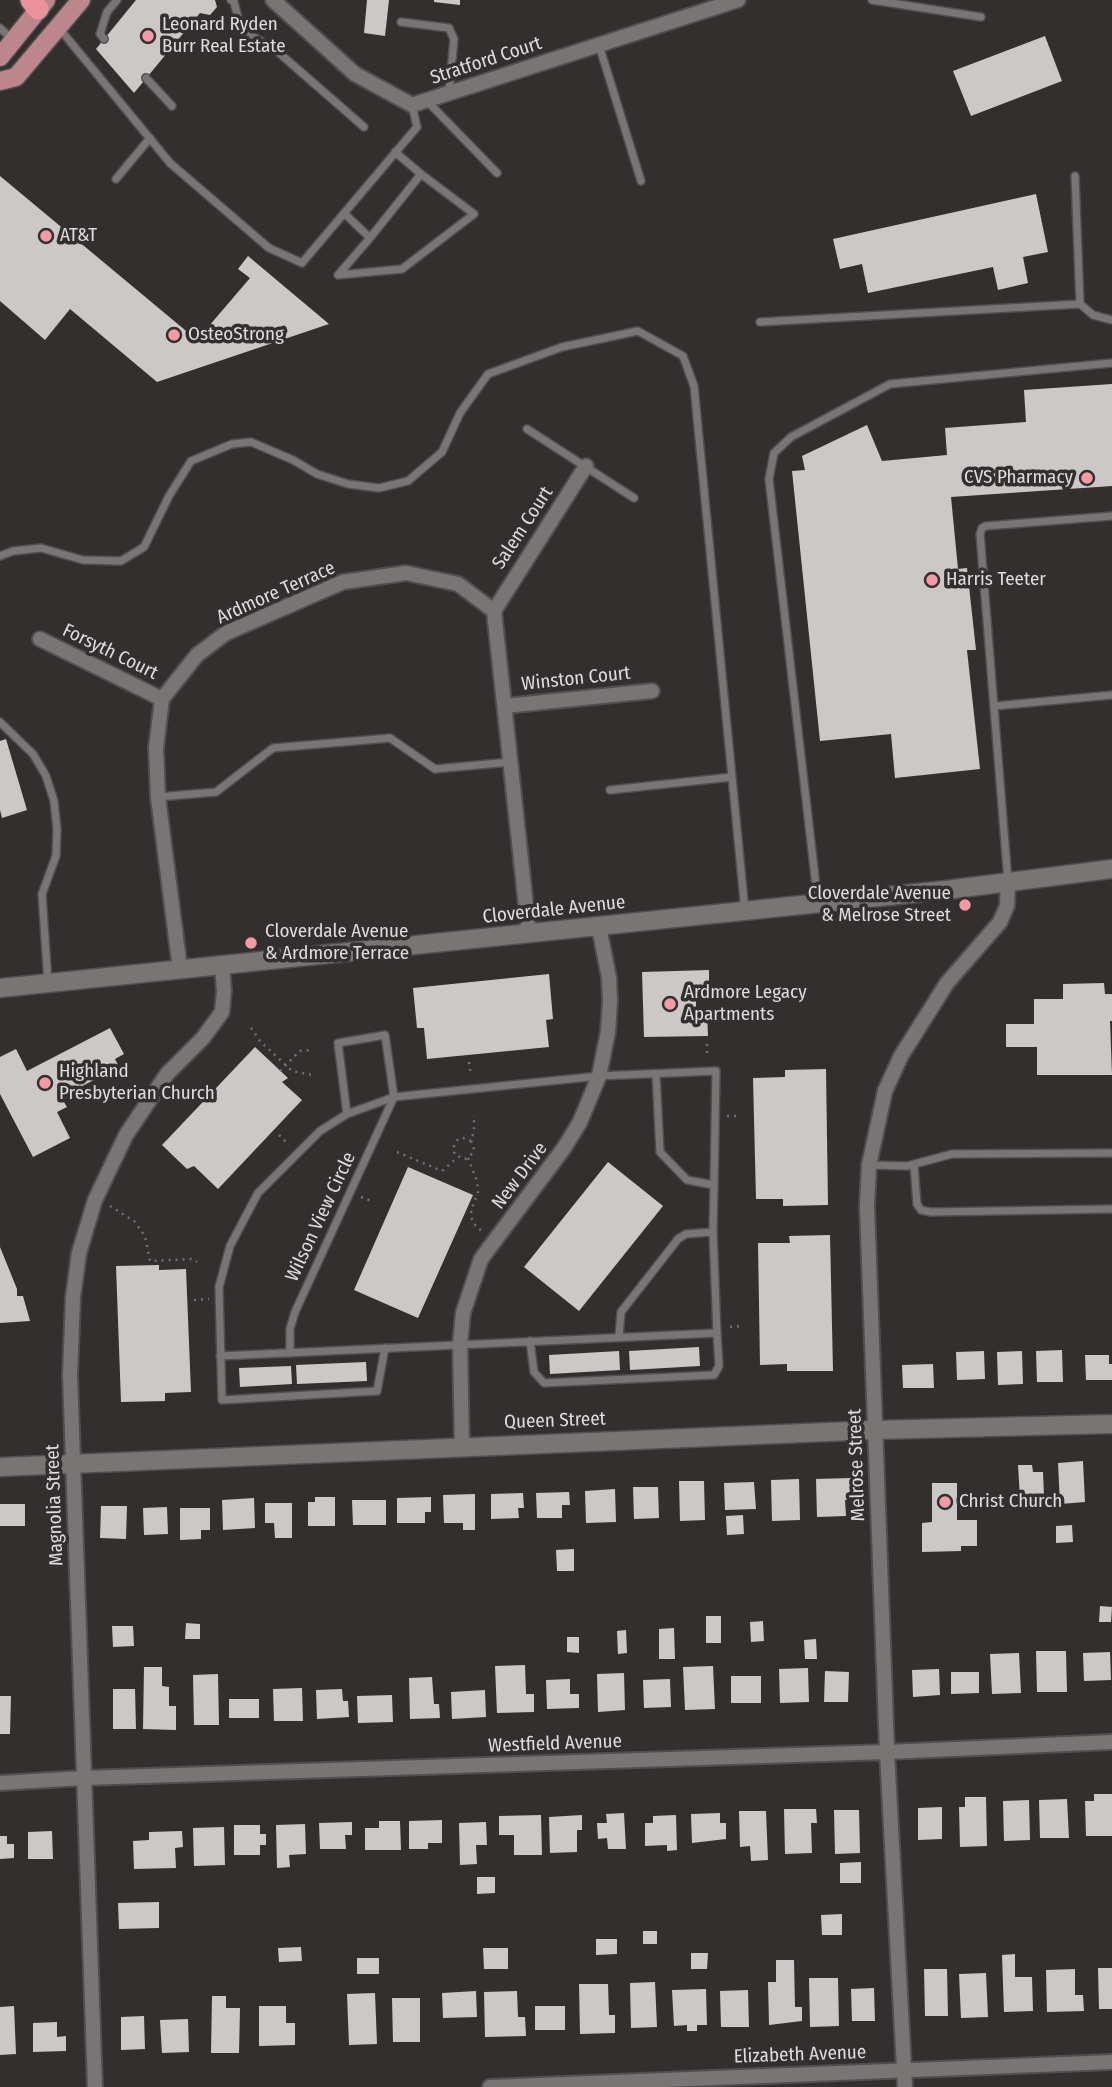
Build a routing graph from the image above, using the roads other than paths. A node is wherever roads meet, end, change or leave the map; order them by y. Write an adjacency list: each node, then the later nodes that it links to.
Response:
1 (80, 0): 10 (main road)
2 (117, 0): 12 (lane)
3 (231, 0): 22 (lane)
4 (273, 0): 20 (street, Stratford Court)
5 (738, 0): 14 (street, Stratford Court)
6 (872, 0): 8 (lane)
7 (38, 3): 10 (main road); 13 (main road)
8 (981, 17)
9 (401, 22): 18 (lane)
10 (58, 27): 17 (main road); 23 (lane)
11 (0, 28): 13 (lane)
12 (104, 39)
13 (13, 40): 15 (main road)
14 (599, 45): 18 (street, Stratford Court); 29 (lane)
15 (0, 57)
16 (146, 78): 21 (lane)
17 (0, 81)
18 (449, 93): 19 (street, Stratford Court)
19 (427, 100): 20 (street, Stratford Court); 25 (lane)
20 (412, 105): 24 (lane)
21 (172, 106)
22 (364, 127)
23 (150, 138): 28 (lane); 30 (lane)
24 (395, 152): 26 (lane); 30 (lane)
25 (497, 173)
26 (421, 174): 31 (lane); 31 (lane)
27 (1075, 176): 32 (lane)
28 (116, 179)
29 (641, 181)
30 (344, 213): 31 (lane)
31 (370, 237)
32 (1080, 304): 33 (lane); 34 (lane)
33 (1112, 320)
34 (760, 322)
35 (1112, 363): 55 (lane)
36 (527, 429): 37 (lane)
37 (586, 466): 38 (lane); 41 (street, Salem Court)
38 (634, 498)
39 (1112, 516): 47 (lane)
40 (0, 556): 50 (lane)
41 (494, 611): 45 (street, Ardmore Terrace); 46 (street)
42 (40, 639): 45 (street, Forsyth Court)
43 (652, 691): 46 (street, Winston Court)
44 (1112, 695): 47 (lane)
45 (162, 699): 52 (street)
46 (505, 706): 49 (street)
47 (995, 706): 54 (lane)
48 (0, 722): 61 (lane)
49 (512, 762): 52 (lane); 58 (street)
50 (732, 777): 51 (lane); 56 (lane)
51 (610, 790)
52 (158, 797): 60 (street)
53 (1112, 869): 54 (street, Cloverdale Avenue)
54 (1008, 882): 55 (street, Cloverdale Avenue); 68 (street, Melrose Street)
55 (818, 904): 56 (street, Cloverdale Avenue)
56 (745, 911): 57 (street, Cloverdale Avenue)
57 (599, 927): 58 (street, Cloverdale Avenue); 64 (street, New Drive)
58 (529, 934): 59 (street, Cloverdale Avenue)
59 (222, 965): 60 (street, Cloverdale Avenue); 83 (street, Magnolia Street)
60 (180, 969): 61 (street, Cloverdale Avenue)
61 (48, 983): 62 (street, Cloverdale Avenue)
62 (0, 988)
63 (656, 1074): 64 (lane, Wilson View Circle); 70 (lane); 70 (lane, Wilson View Circle)
64 (599, 1076): 65 (lane, Wilson View Circle); 76 (street, New Drive)
65 (394, 1097): 66 (lane, Wilson View Circle); 66 (lane); 78 (lane, Wilson View Circle)
66 (346, 1114): 79 (lane, Wilson View Circle)
67 (1112, 1153): 69 (lane)
68 (869, 1165): 69 (lane); 81 (street, Melrose Street)
69 (914, 1165): 71 (lane)
70 (715, 1185): 72 (lane)
71 (1112, 1209)
72 (713, 1233): 73 (lane); 74 (lane)
73 (717, 1333): 74 (lane); 75 (lane)
74 (619, 1337): 75 (lane)
75 (530, 1340): 76 (lane)
76 (460, 1344): 77 (lane); 82 (street, New Drive)
77 (385, 1348): 78 (lane); 79 (lane, Wilson View Circle)
78 (290, 1353): 79 (lane)
79 (220, 1356)
80 (1112, 1424): 81 (street, Queen Street)
81 (876, 1430): 82 (street, Queen Street); 86 (street, Melrose Street)
82 (462, 1446): 83 (street, Queen Street)
83 (73, 1464): 84 (street, Queen Street); 87 (street, Magnolia Street)
84 (0, 1467)
85 (1112, 1742): 86 (street, Westfield Avenue)
86 (887, 1752): 87 (street, Westfield Avenue); 90 (street, Melrose Street)
87 (83, 1778): 88 (street, Westfield Avenue); 91 (street, Magnolia Street)
88 (0, 1783)
89 (1112, 2062): 90 (street, Elizabeth Avenue)
90 (904, 2070): 92 (street, Elizabeth Avenue); 93 (street, Melrose Street)
91 (95, 2087)
92 (490, 2087)
93 (905, 2087)

